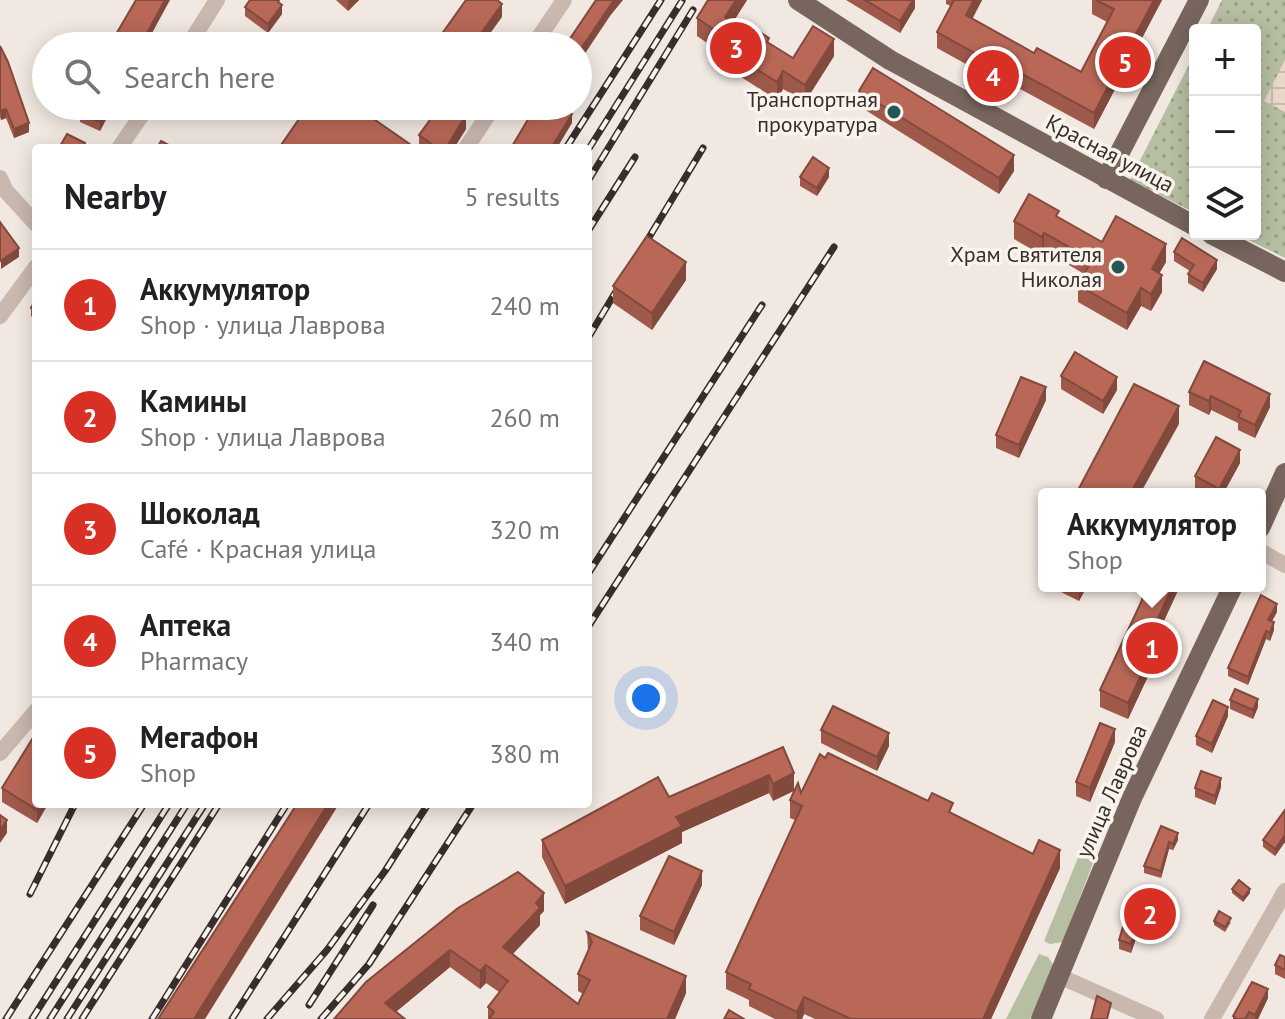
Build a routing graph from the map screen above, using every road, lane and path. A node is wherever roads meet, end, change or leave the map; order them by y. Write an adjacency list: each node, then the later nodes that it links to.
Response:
1 (217, 0): 5 (street)
2 (564, 0): 6 (street)
3 (798, 0): 12 (main road, Красная улица)
4 (1199, 0): 12 (main road)
5 (197, 32)
6 (542, 32)
7 (138, 120): 9 (street)
8 (485, 120): 10 (street)
9 (122, 144)
10 (469, 144)
11 (0, 178): 13 (street)
12 (1106, 179): 14 (main road, Красная улица)
13 (32, 220)
14 (1189, 223)
15 (1223, 240): 17 (main road)
16 (32, 272): 18 (street)
17 (1285, 272)
18 (0, 316)
19 (1285, 473): 20 (main road)
20 (1266, 515)
21 (1266, 554): 22 (street)
22 (1285, 565)
23 (1230, 592): 27 (main road, улица Лаврова)
24 (32, 716): 25 (street)
25 (0, 753)
26 (1285, 891): 30 (street)
27 (1059, 976): 28 (main road, улица Лаврова); 29 (street)
28 (1041, 1019)
29 (1156, 1019)
30 (1212, 1019)

